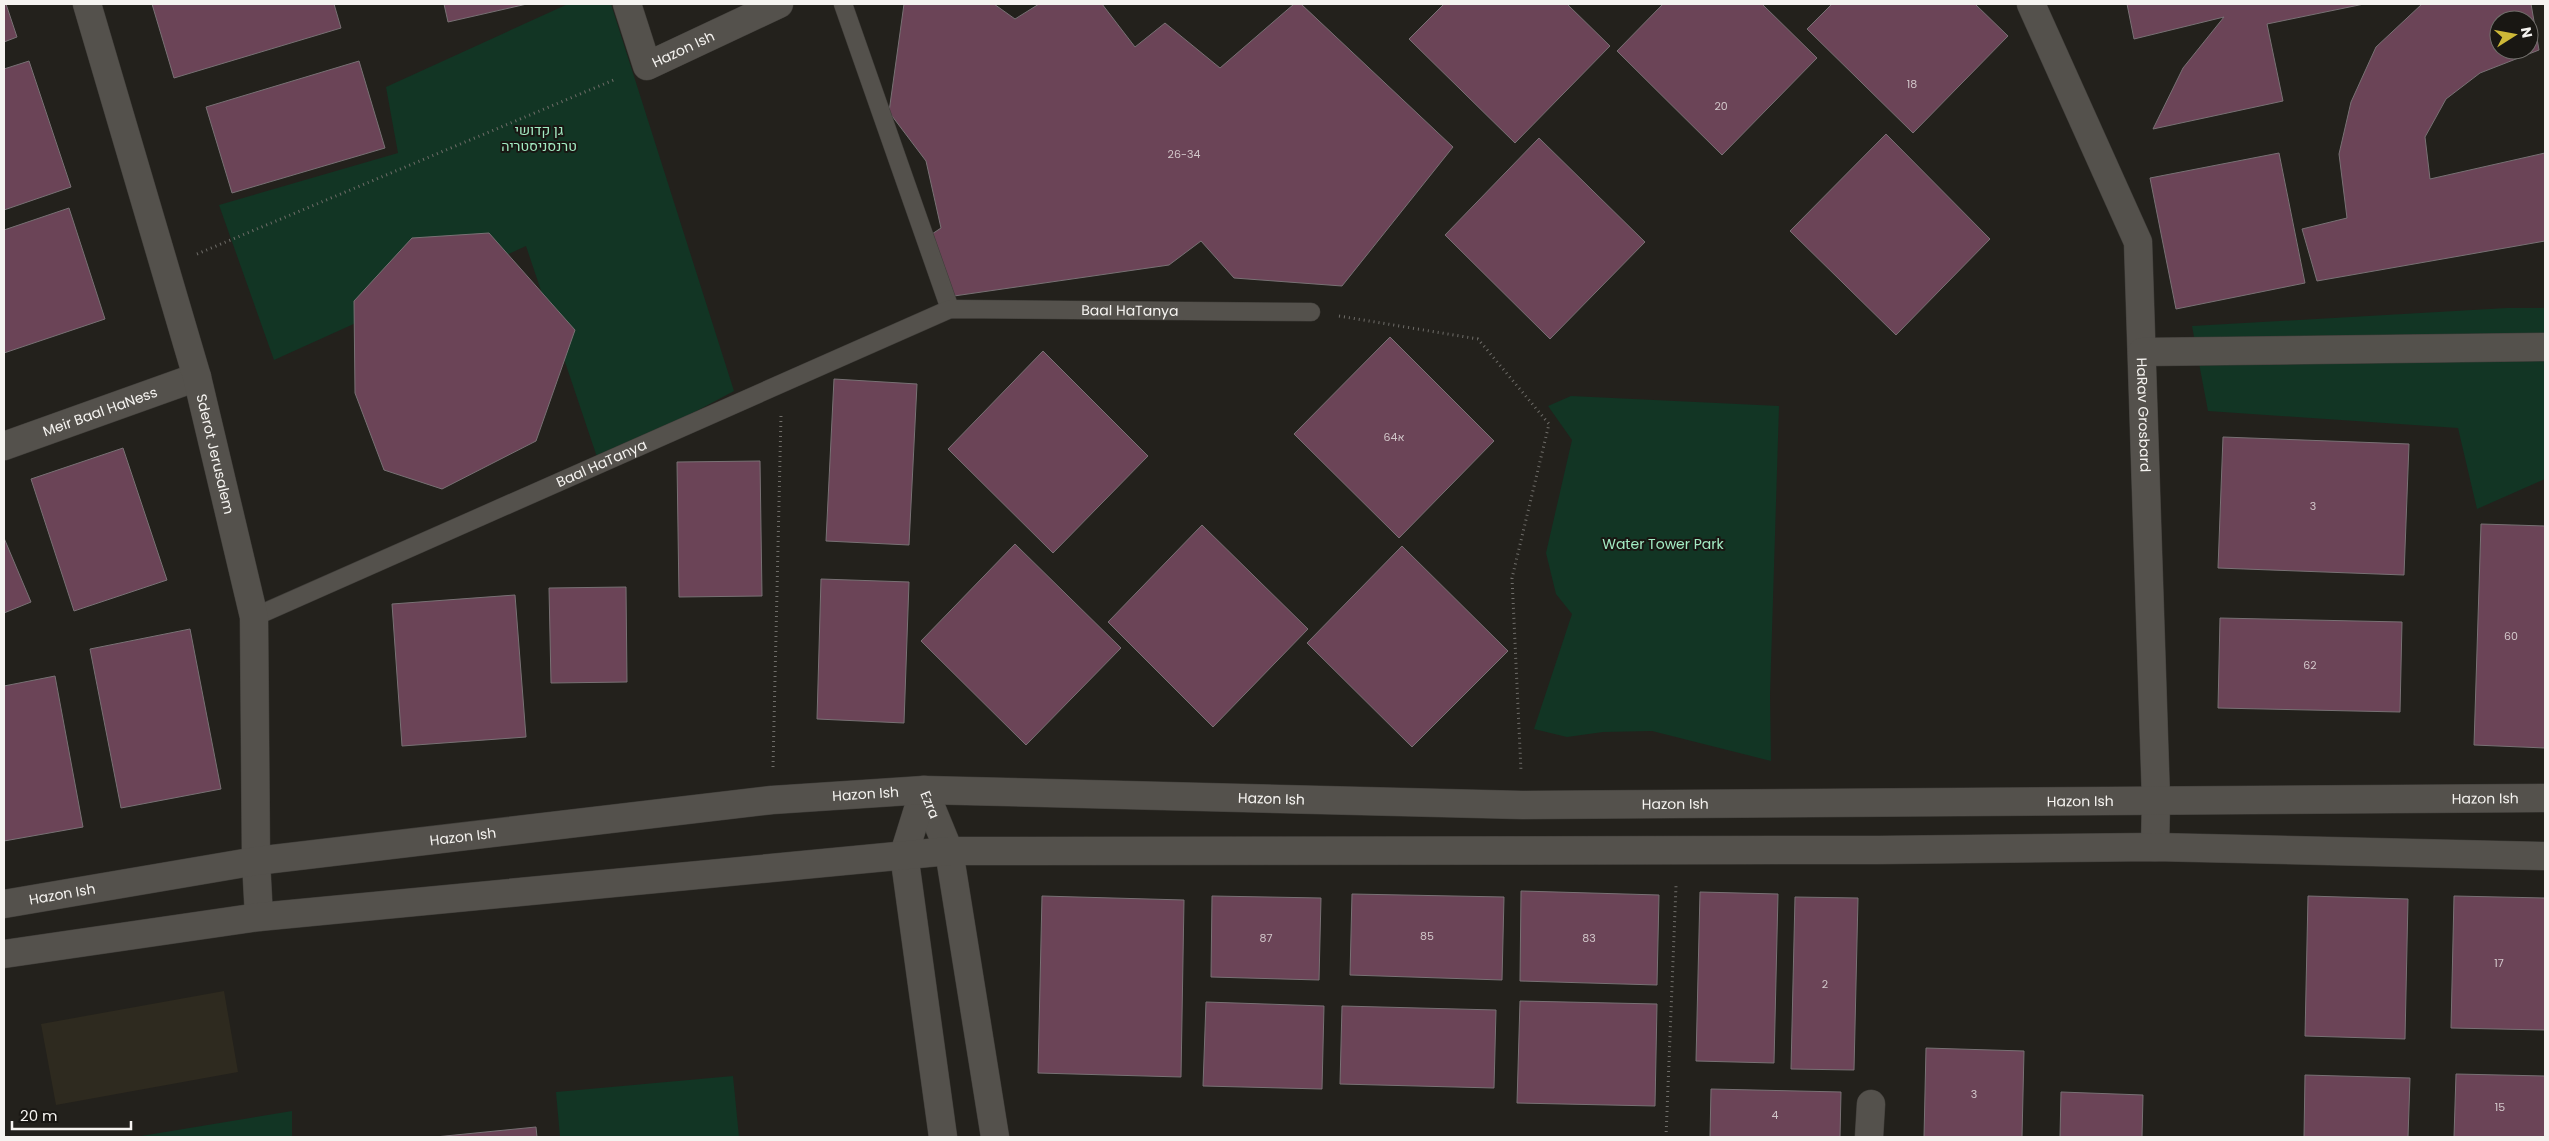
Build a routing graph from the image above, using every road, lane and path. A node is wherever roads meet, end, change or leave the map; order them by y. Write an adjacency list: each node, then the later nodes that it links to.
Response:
1 (87, 4): 7 (street, Sderot Jerusalem)
2 (627, 4): 6 (street, Hazon Ish)
3 (779, 4): 6 (street, Hazon Ish)
4 (842, 4): 8 (lane)
5 (2031, 4): 11 (street, HaRav Grosbard)
6 (647, 66): 7 (path)
7 (164, 267): 12 (street, Sderot Jerusalem)
8 (950, 309): 9 (lane, Baal HaTanya); 13 (lane, Baal HaTanya)
9 (1311, 312): 20 (path)
10 (2545, 347): 11 (street)
11 (2142, 352): 19 (street, HaRav Grosbard)
12 (197, 377): 14 (street, Meir Baal HaNess); 15 (street, Sderot Jerusalem)
13 (782, 384): 15 (lane, Baal HaTanya); 18 (path)
14 (4, 446)
15 (254, 617): 26 (street, Sderot Jerusalem)
16 (924, 790): 18 (street, Hazon Ish); 20 (street, Hazon Ish); 22 (street, Ezra); 24 (street, Ezra)
17 (2545, 798): 19 (street, Hazon Ish)
18 (772, 800): 26 (street, Hazon Ish)
19 (2156, 800): 20 (street, Hazon Ish); 21 (street, HaRav Grosbard)
20 (1522, 805)
21 (2155, 848): 23 (street); 25 (street)
22 (949, 851): 23 (street); 24 (street); 32 (street, Ezra)
23 (1677, 851): 33 (path)
24 (904, 854): 28 (street); 31 (street, Ezra)
25 (2545, 856)
26 (256, 861): 27 (street, Hazon Ish); 28 (street, Sderot Jerusalem)
27 (4, 904)
28 (259, 917): 29 (street)
29 (4, 954)
30 (1871, 1104): 34 (street)
31 (944, 1137)
32 (995, 1137)
33 (1666, 1137)
34 (1869, 1137)

